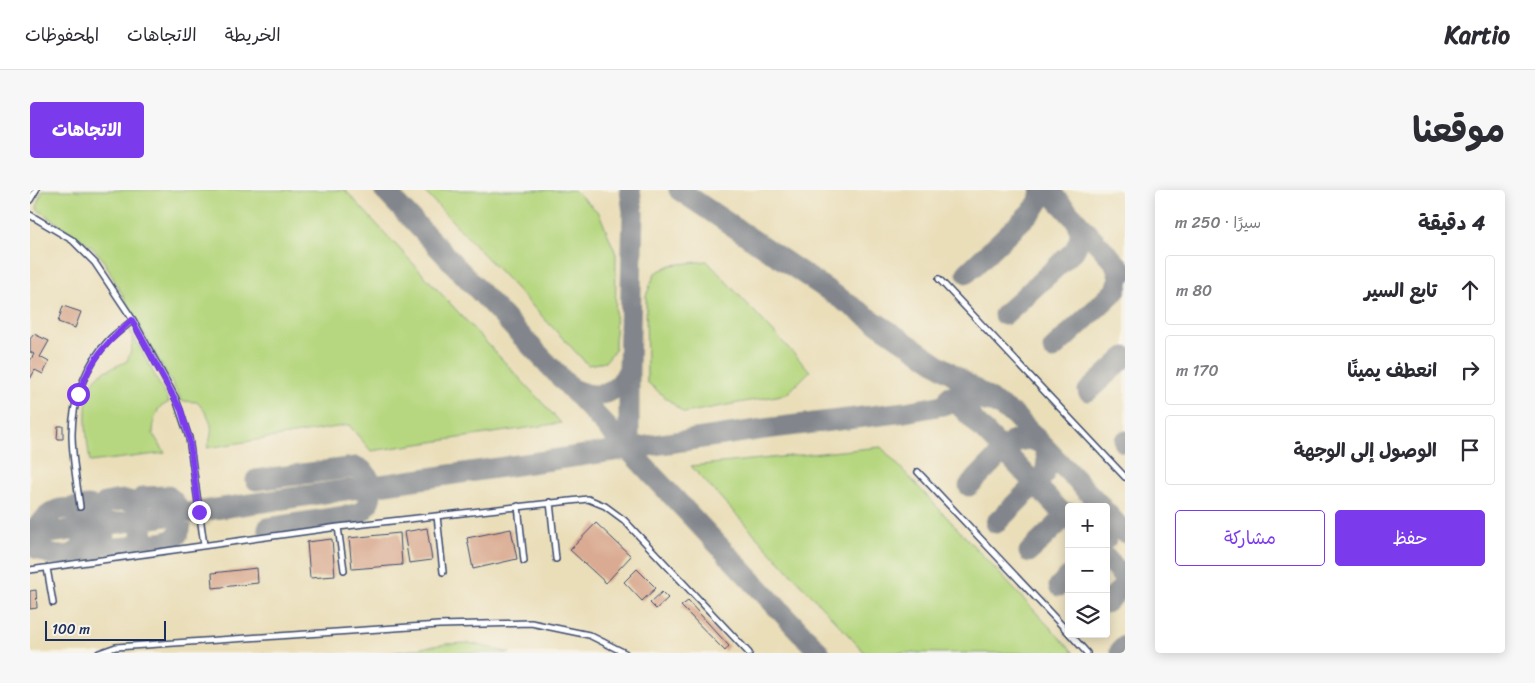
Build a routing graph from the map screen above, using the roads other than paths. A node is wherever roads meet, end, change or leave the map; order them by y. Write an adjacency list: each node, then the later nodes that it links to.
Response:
1 (36, 190): 2 (lane)
2 (30, 200)
3 (30, 215): 5 (lane)
4 (940, 279): 7 (lane)
5 (132, 320): 10 (lane); 13 (lane)
6 (918, 472): 21 (lane)
7 (1125, 477)
8 (550, 502): 9 (lane); 14 (lane); 25 (lane)
9 (518, 506): 11 (lane); 15 (lane)
10 (80, 507)
11 (437, 516): 12 (lane); 19 (lane)
12 (338, 527): 13 (lane); 18 (lane)
13 (204, 546): 16 (lane)
14 (556, 559)
15 (524, 560)
16 (47, 568): 17 (lane); 20 (lane)
17 (30, 570)
18 (344, 570)
19 (443, 572)
20 (53, 603)
21 (1065, 630)
22 (1073, 638): 26 (lane)
23 (99, 653): 24 (lane)
24 (625, 653)
25 (749, 653)
26 (1087, 653)

